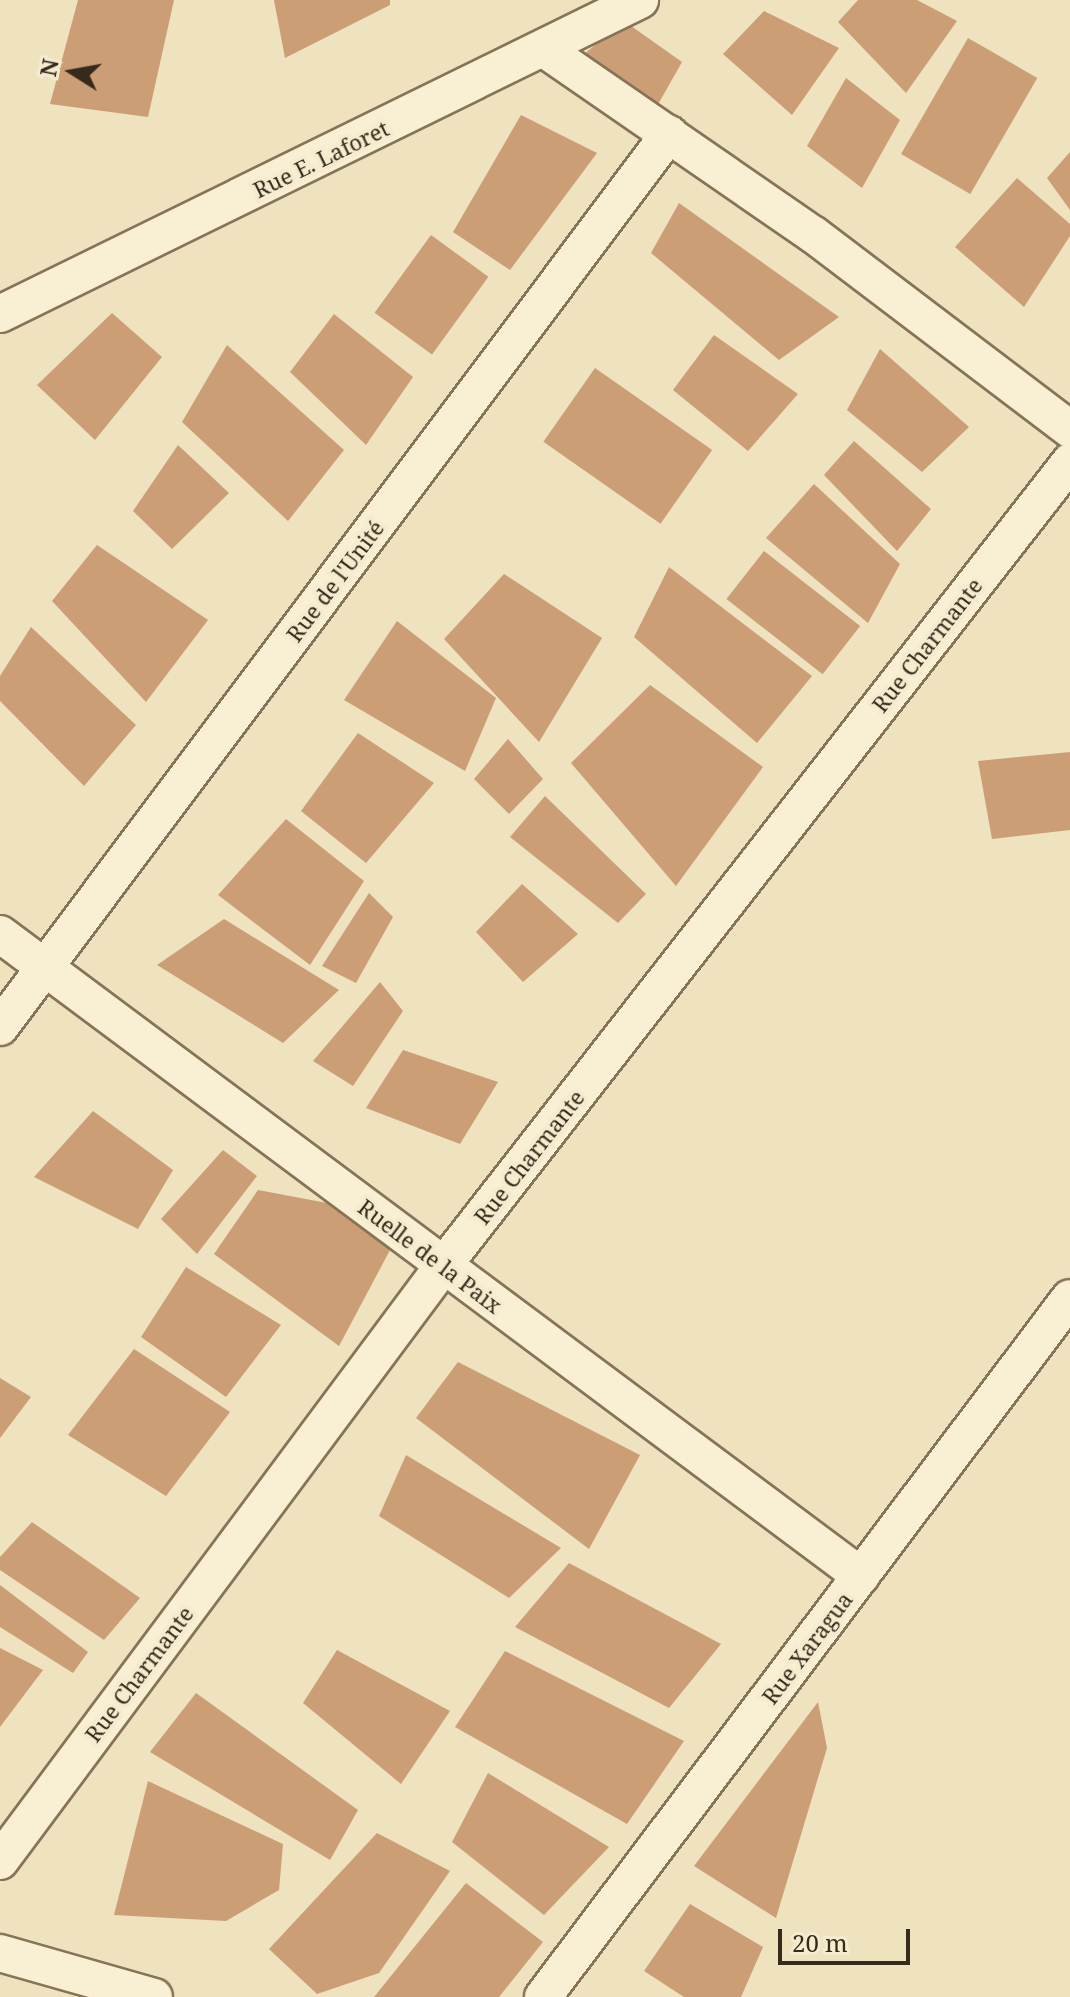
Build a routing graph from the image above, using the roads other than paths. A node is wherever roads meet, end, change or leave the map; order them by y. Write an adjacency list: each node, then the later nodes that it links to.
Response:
1 (640, 0): 2 (street, Rue E. Laforet)
2 (547, 51): 3 (street); 4 (street, Rue E. Laforet)
3 (669, 134): 5 (street); 8 (street, Rue de l'Unité)
4 (0, 314)
5 (1070, 429)
6 (1070, 462): 10 (street, Rue Charmante)
7 (0, 934): 8 (street, Ruelle de la Paix)
8 (43, 969): 9 (street, Rue de l'Unité); 10 (street, Ruelle de la Paix)
9 (0, 1027)
10 (443, 1266): 12 (street, Ruelle de la Paix); 13 (street, Rue Charmante)
11 (1070, 1298): 12 (street, Rue Xaragua)
12 (861, 1576): 16 (street, Rue Xaragua)
13 (0, 1861)
14 (0, 1953): 15 (street)
15 (154, 1997)
16 (543, 1997)

